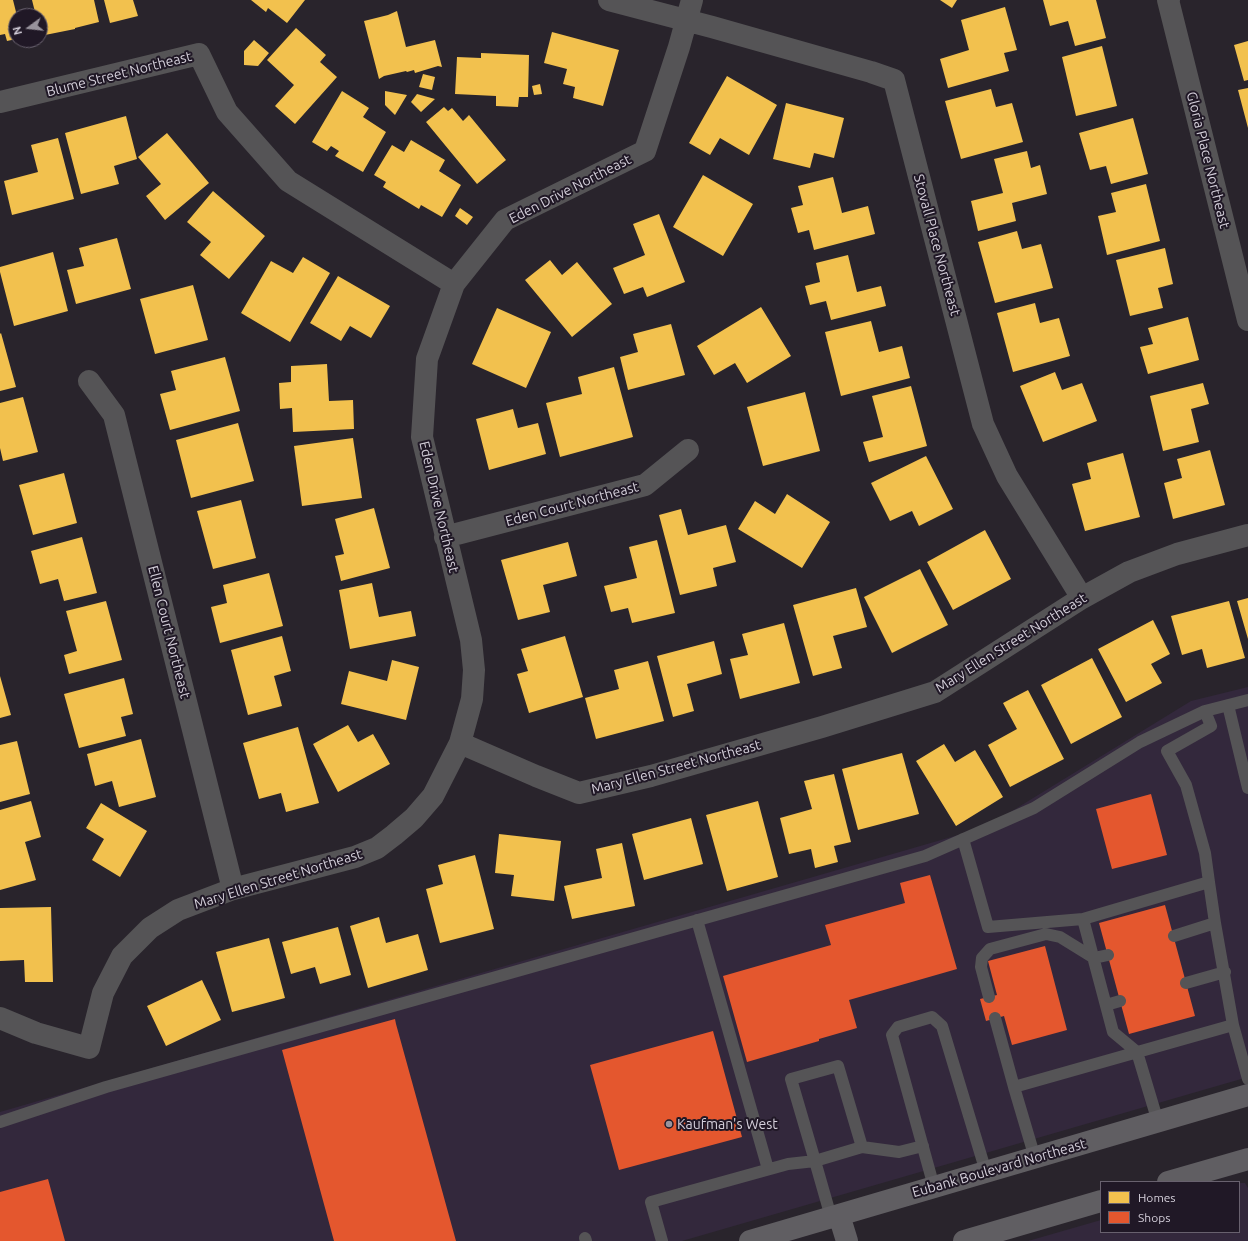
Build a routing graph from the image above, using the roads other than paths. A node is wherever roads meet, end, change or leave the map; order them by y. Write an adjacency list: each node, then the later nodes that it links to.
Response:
1 (608, 0): 3 (street)
2 (1168, 0): 6 (street, Gloria Place Northeast)
3 (689, 10): 5 (street, Eden Drive Northeast); 11 (street, Stovall Place Northeast)
4 (0, 102): 5 (street, Blume Street Northeast)
5 (454, 284): 10 (street, Eden Drive Northeast)
6 (1248, 320)
7 (89, 381): 19 (street, Ellen Court Northeast)
8 (688, 450): 10 (street, Eden Court Northeast)
9 (1248, 535): 11 (street, Mary Ellen Street Northeast)
10 (445, 537): 15 (street, Eden Drive Northeast)
11 (1082, 598): 15 (street, Mary Ellen Street Northeast)
12 (1248, 700): 13 (lane)
13 (1228, 705): 14 (lane); 16 (lane)
14 (1205, 711): 17 (lane); 18 (lane)
15 (460, 743): 19 (street, Mary Ellen Street Northeast)
16 (1248, 788)
17 (963, 840): 20 (lane); 21 (lane)
18 (1209, 882): 20 (lane); 22 (lane)
19 (233, 889): 31 (street, Mary Ellen Street Northeast)
20 (1083, 919): 25 (lane)
21 (697, 920): 38 (lane); 45 (lane)
22 (1215, 924): 23 (lane); 26 (lane)
23 (1174, 936)
24 (1108, 955): 25 (lane)
25 (1094, 958): 28 (lane); 30 (lane)
26 (1224, 972): 27 (lane); 33 (lane)
27 (1186, 983)
28 (989, 997)
29 (1120, 1001): 30 (lane)
30 (1106, 1005): 34 (lane)
31 (0, 1018)
32 (995, 1018): 36 (lane)
33 (1234, 1025): 34 (lane); 35 (lane)
34 (1137, 1052): 36 (lane); 39 (lane)
35 (1248, 1079)
36 (1014, 1087): 42 (lane)
37 (1248, 1095): 39 (main road, Eubank Boulevard Northeast)
38 (0, 1122)
39 (1158, 1122): 42 (main road, Eubank Boulevard Northeast)
40 (923, 1146): 41 (lane); 46 (lane); 48 (lane)
41 (862, 1147): 44 (lane); 44 (lane)
42 (1035, 1158): 46 (main road, Eubank Boulevard Northeast)
43 (1248, 1159): 47 (main road)
44 (815, 1161): 45 (lane); 50 (lane)
45 (768, 1169): 51 (lane)
46 (986, 1172): 48 (main road, Eubank Boulevard Northeast)
47 (1171, 1181)
48 (934, 1187): 50 (main road, Eubank Boulevard Northeast)
49 (1100, 1201): 54 (main road)
50 (835, 1216): 52 (main road, Eubank Boulevard Northeast); 53 (main road)
51 (662, 1241)
52 (750, 1241)
53 (846, 1241)
54 (964, 1241)

